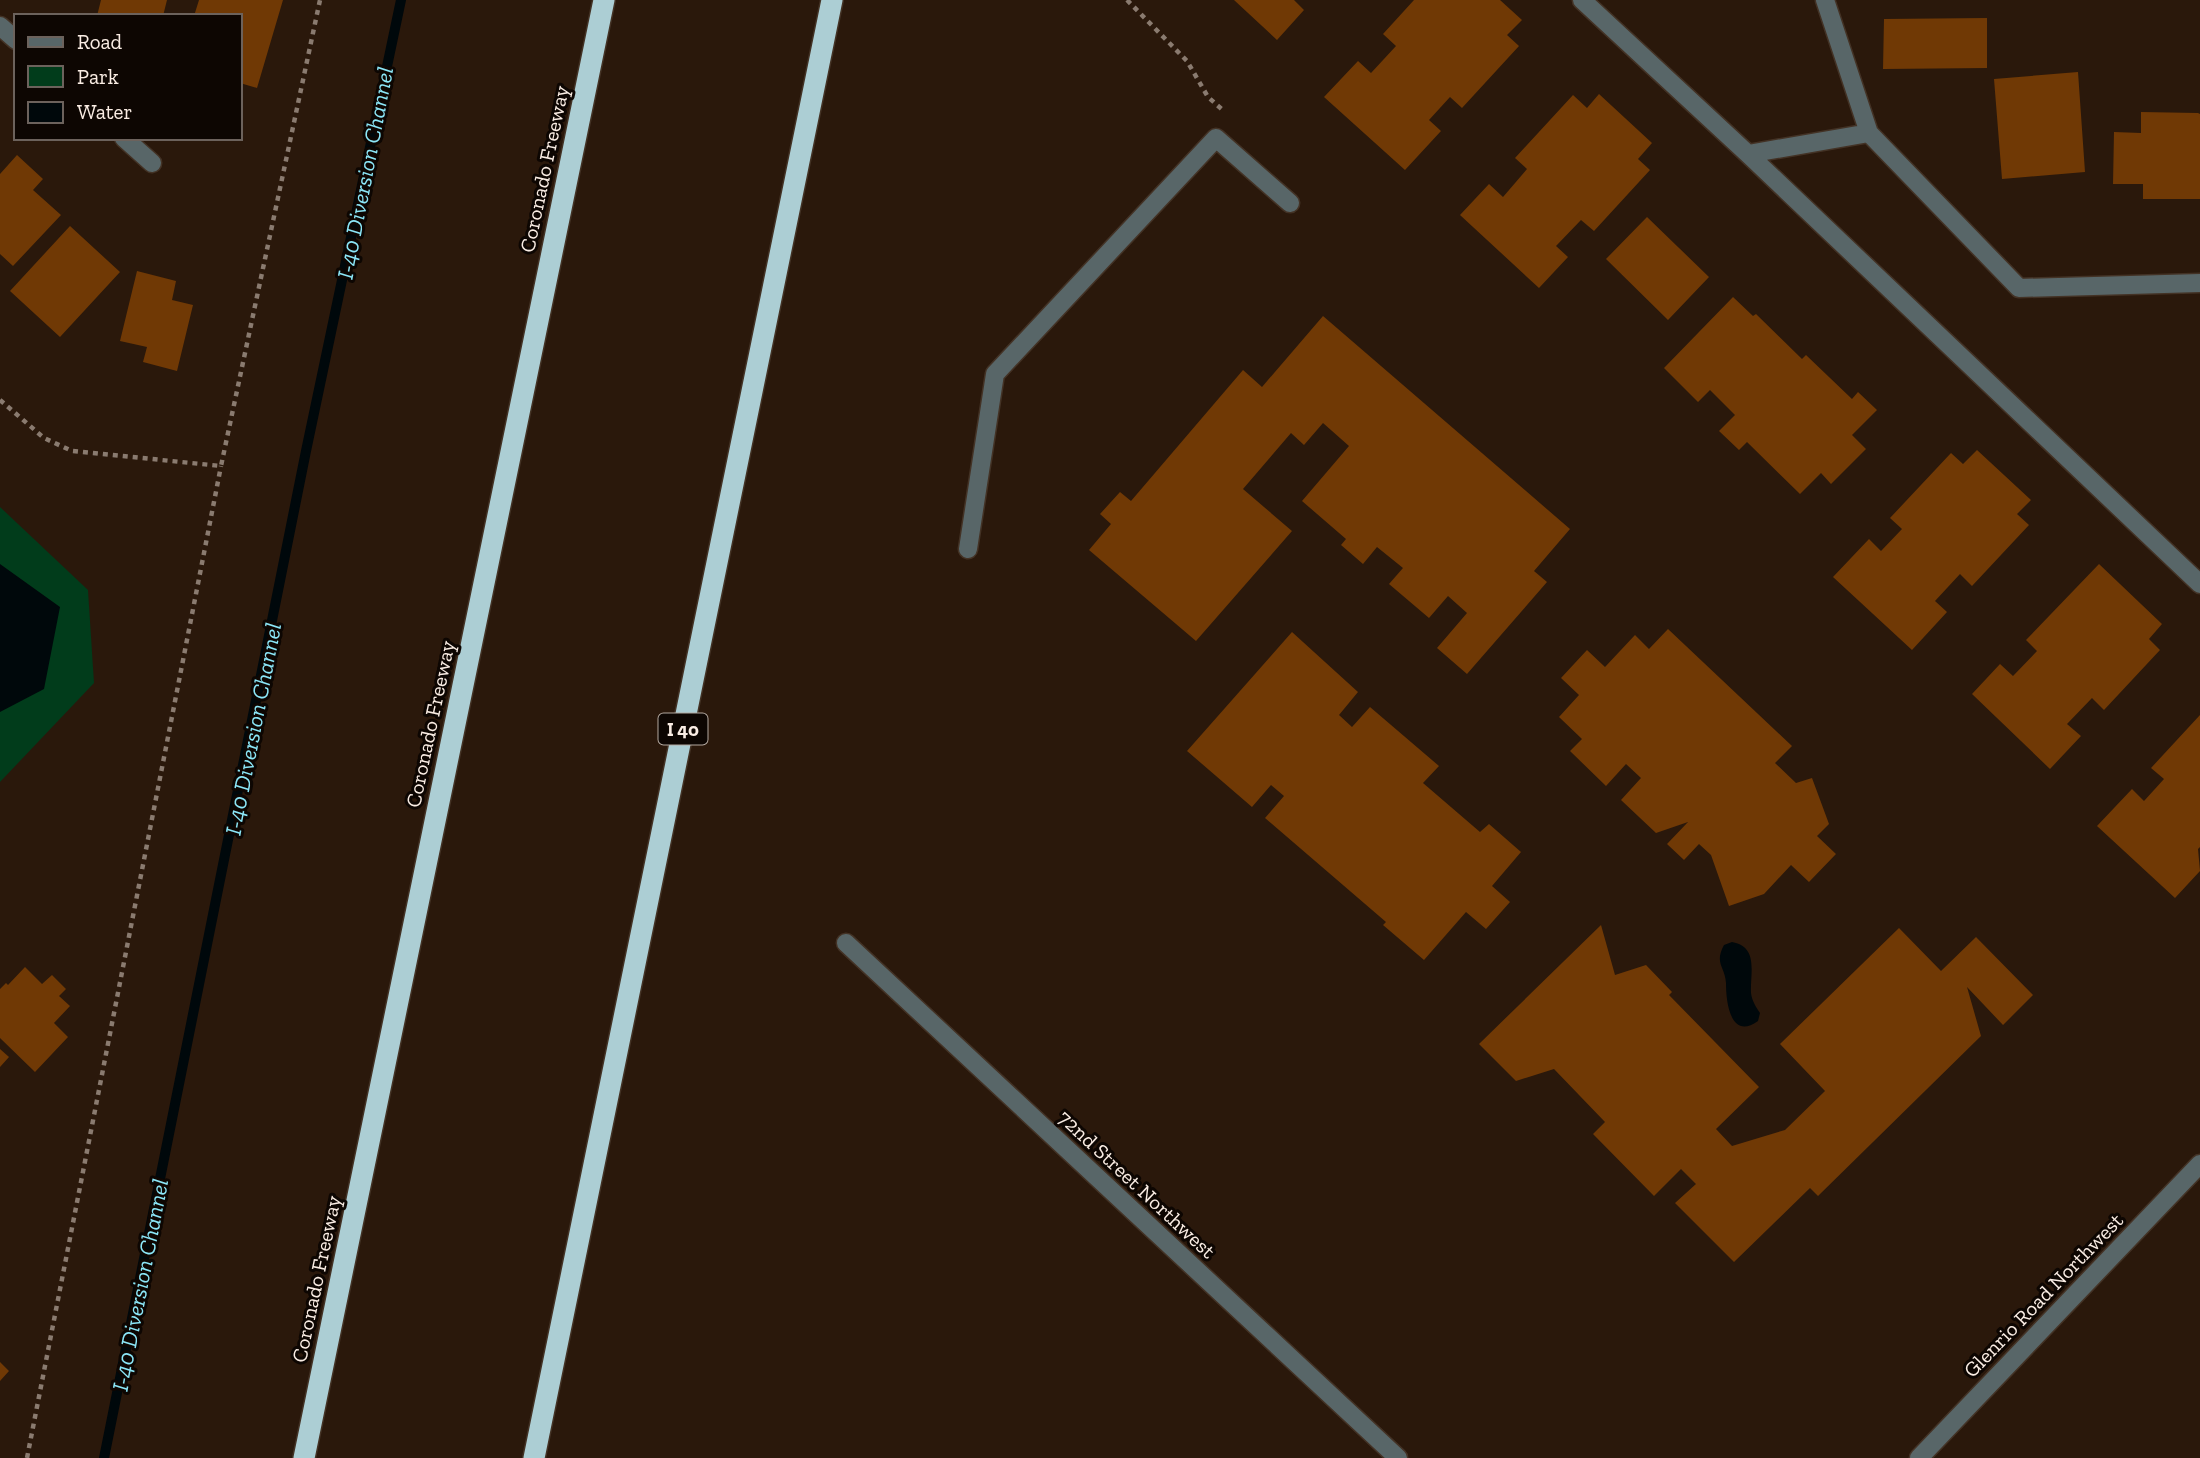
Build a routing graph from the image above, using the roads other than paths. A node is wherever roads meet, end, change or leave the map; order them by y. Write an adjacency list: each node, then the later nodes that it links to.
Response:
1 (604, 0): 17 (highway, Coronado Freeway)
2 (832, 0): 18 (highway, I 40)
3 (1582, 0): 9 (street)
4 (1825, 0): 7 (street)
5 (0, 26): 6 (street)
6 (14, 38)
7 (1869, 133): 9 (street); 12 (street)
8 (126, 140): 10 (street)
9 (1748, 154): 14 (street)
10 (152, 163)
11 (1290, 203): 13 (street)
12 (2200, 283)
13 (968, 550)
14 (2200, 584)
15 (846, 943): 19 (street, 72nd Street Northwest)
16 (2200, 1164): 20 (street, Glenrio Road Northwest)
17 (304, 1458)
18 (534, 1458)
19 (1398, 1458)
20 (1919, 1458)

